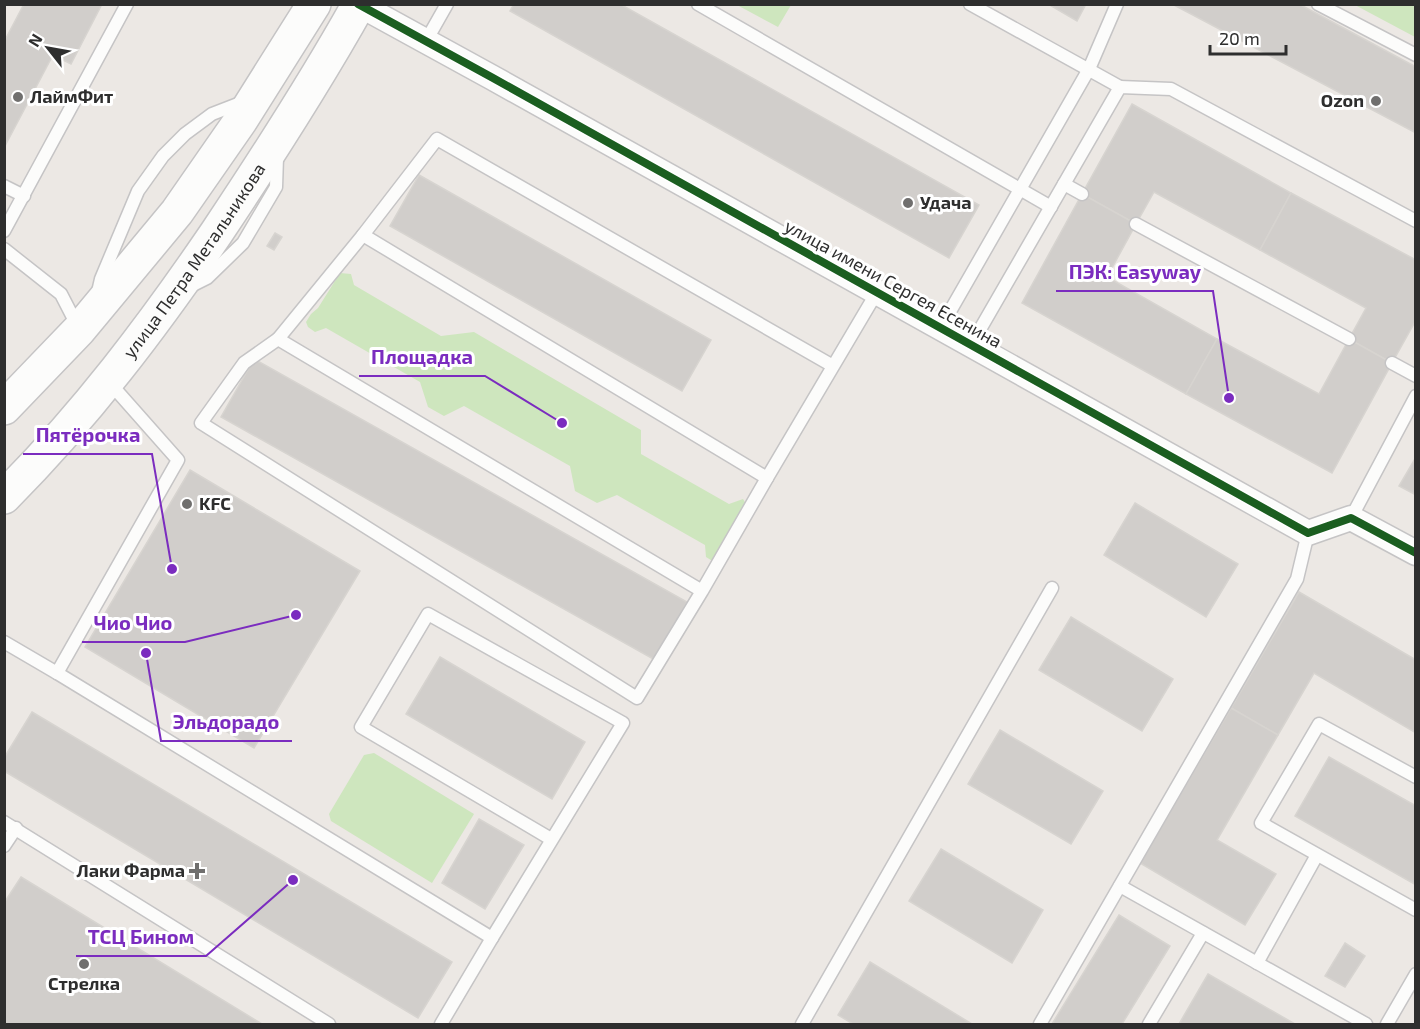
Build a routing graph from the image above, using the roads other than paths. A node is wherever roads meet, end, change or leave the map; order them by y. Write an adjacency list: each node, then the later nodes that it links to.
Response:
1 (127, 4): 18 (lane)
2 (314, 4): 13 (main road)
3 (447, 4): 9 (lane)
4 (698, 4): 16 (lane)
5 (970, 4): 11 (lane)
6 (1117, 4): 11 (lane)
7 (1318, 4): 10 (lane)
8 (358, 5): 9 (street, улица имени Сергея Есенина); 34 (main road, улица Петра Метальникова)
9 (426, 41): 25 (street, улица имени Сергея Есенина)
10 (1416, 55)
11 (1089, 69): 12 (lane); 16 (lane)
12 (1120, 87): 14 (lane); 20 (lane)
13 (255, 98): 26 (main road); 26 (lane)
14 (1064, 184): 17 (lane); 19 (lane)
15 (4, 186): 18 (lane)
16 (1020, 189): 19 (lane); 27 (lane)
17 (1082, 194)
18 (24, 196): 22 (lane)
19 (1051, 207): 30 (lane)
20 (1416, 221)
21 (1136, 224): 29 (lane)
22 (4, 231)
23 (363, 235): 28 (lane); 32 (lane); 37 (lane)
24 (4, 249): 26 (lane)
25 (877, 292): 27 (street, улица имени Сергея Есенина); 32 (lane)
26 (87, 321): 36 (main road)
27 (940, 327): 30 (street, улица имени Сергея Есенина)
28 (278, 339): 43 (lane); 43 (lane)
29 (1349, 339)
30 (971, 345): 40 (street, улица имени Сергея Есенина)
31 (1392, 363): 33 (lane)
32 (833, 366): 37 (lane)
33 (1416, 376)
34 (109, 382): 38 (main road, улица Петра Метальникова); 45 (lane)
35 (1416, 396): 39 (lane)
36 (4, 408)
37 (767, 478): 43 (lane)
38 (4, 497)
39 (1351, 518): 40 (street); 41 (street)
40 (1308, 533): 51 (lane)
41 (1416, 553)
42 (1052, 588): 59 (lane)
43 (702, 591)
44 (4, 642): 45 (lane)
45 (57, 673): 54 (lane)
46 (1416, 777): 50 (lane)
47 (10, 825): 49 (lane); 57 (lane)
48 (551, 839): 48 (lane); 54 (lane)
49 (4, 846)
50 (1317, 855): 52 (lane); 55 (lane)
51 (1120, 886): 53 (lane); 60 (lane)
52 (1416, 910)
53 (1203, 933): 55 (lane); 61 (lane)
54 (492, 938): 58 (lane)
55 (1257, 963): 62 (lane)
56 (1416, 974): 63 (lane)
57 (329, 1024)
58 (441, 1024)
59 (802, 1024)
60 (1040, 1024)
61 (1149, 1024)
62 (1366, 1024)
63 (1387, 1024)

